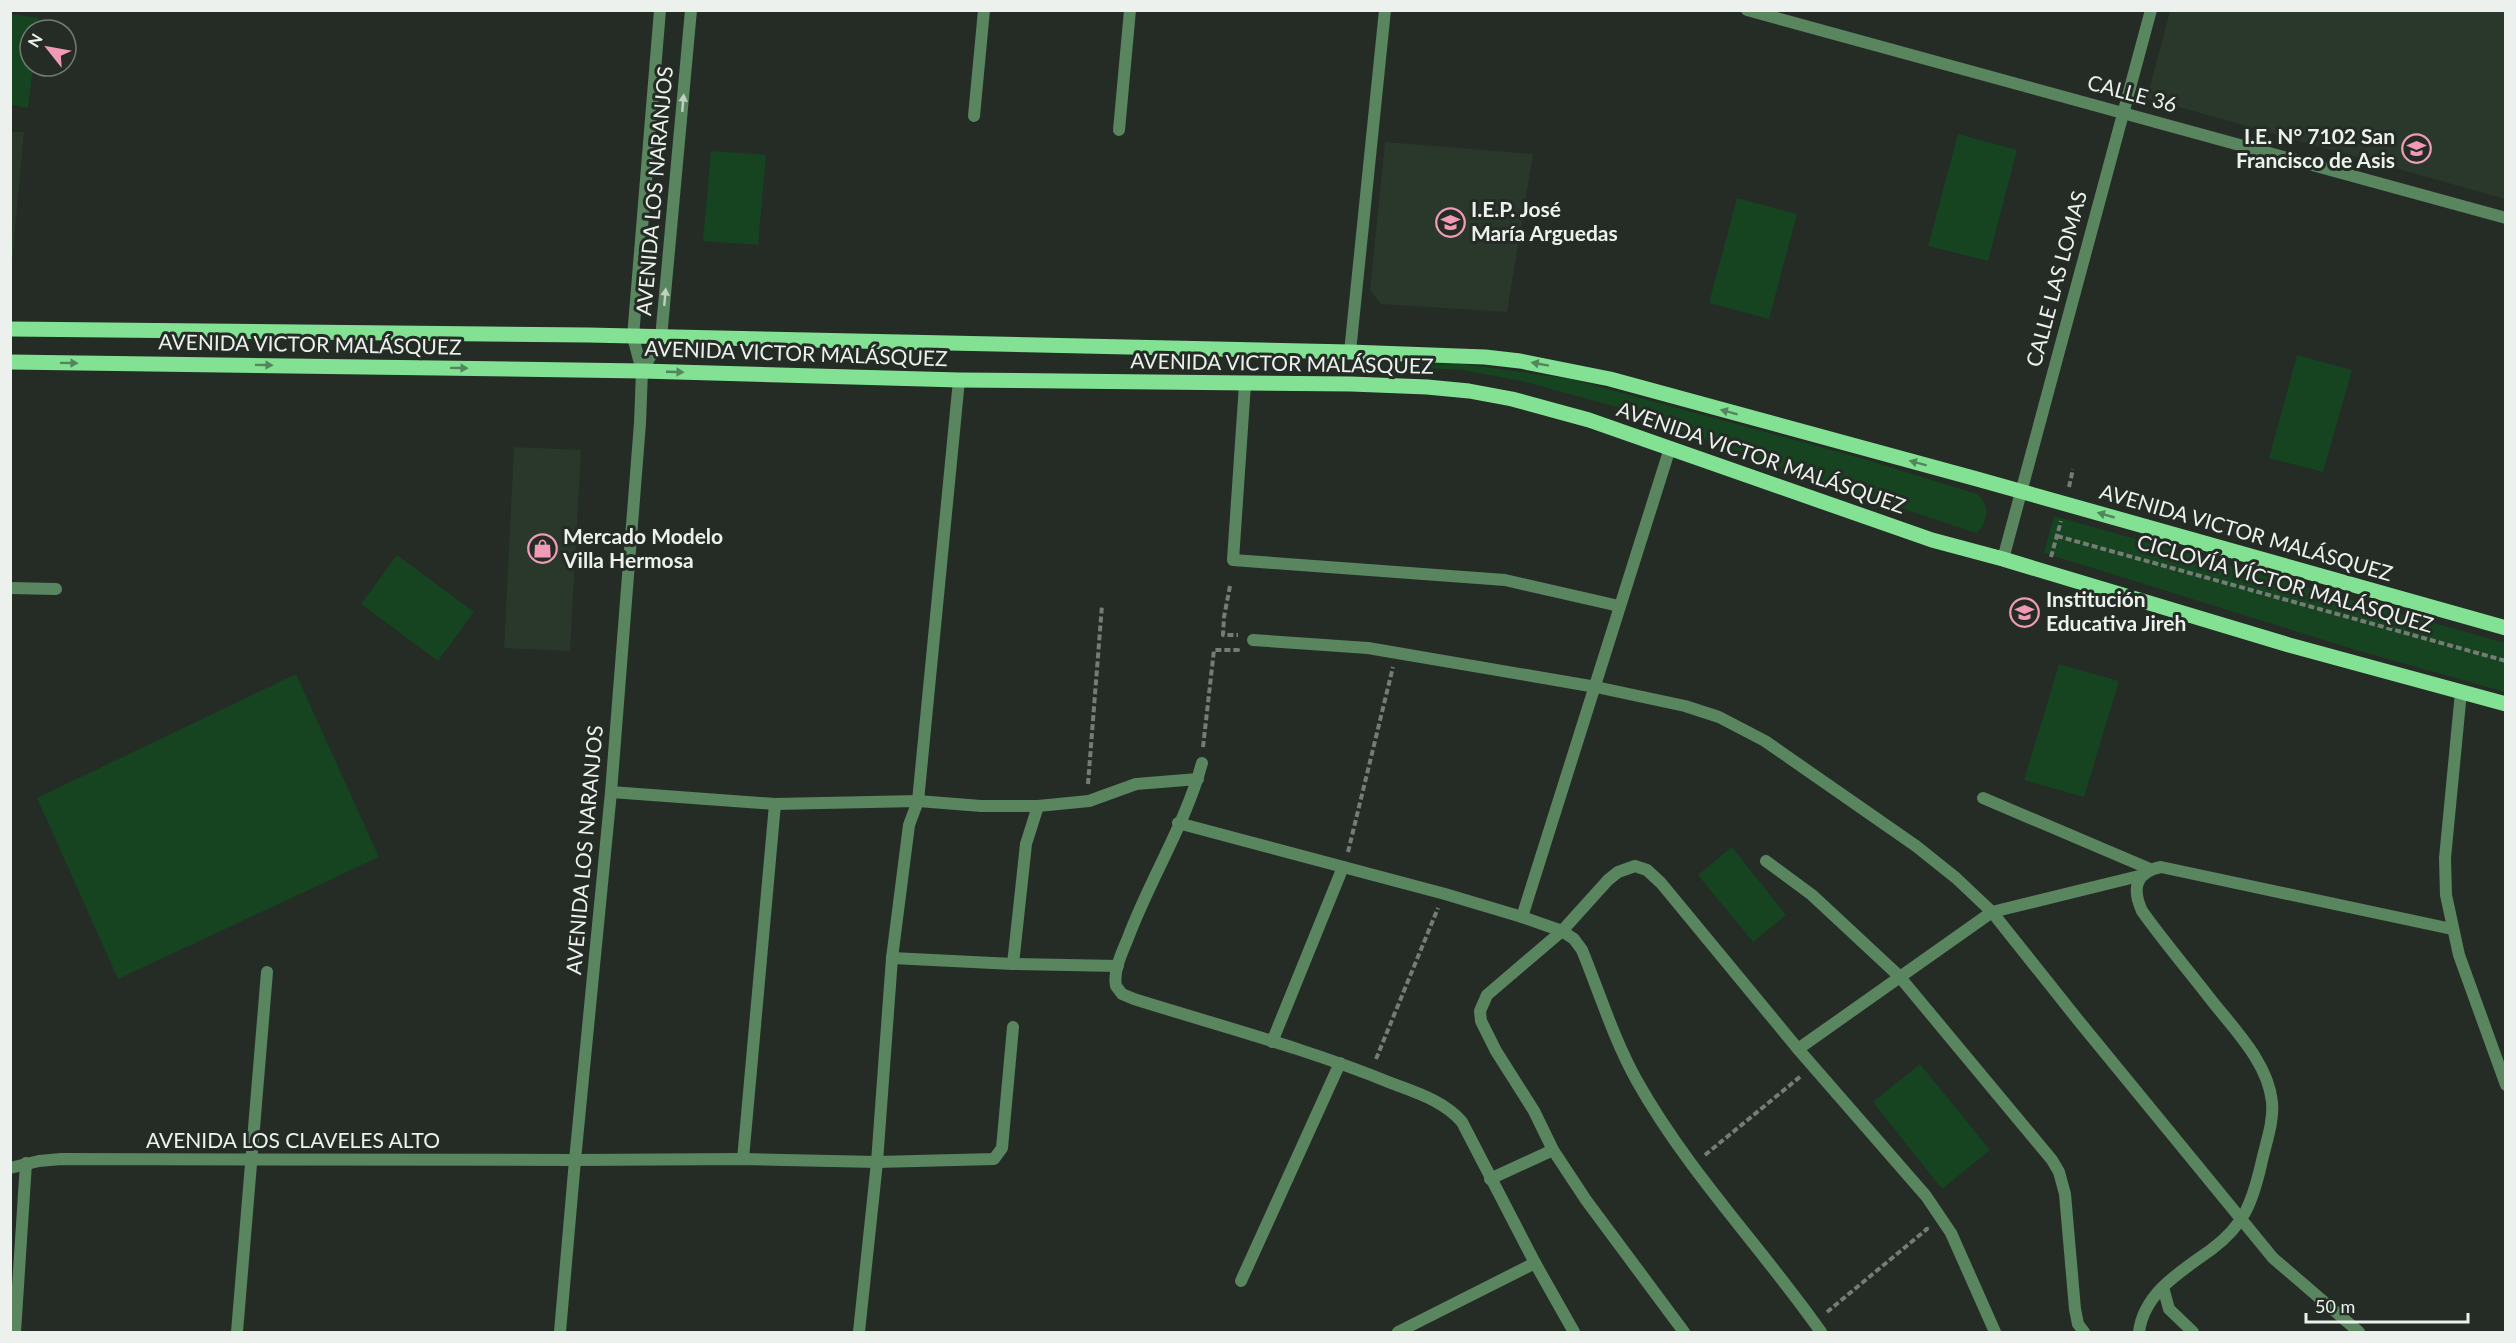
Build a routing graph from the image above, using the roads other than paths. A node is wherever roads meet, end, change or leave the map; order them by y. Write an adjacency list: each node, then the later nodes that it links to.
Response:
1 (660, 10): 13 (street, AVENIDA LOS NARANJOS)
2 (691, 10): 14 (street, AVENIDA LOS NARANJOS, one-way to 2)
3 (984, 10): 9 (street)
4 (1130, 10): 10 (street)
5 (1385, 10): 15 (street)
6 (1747, 10): 8 (street, CALLE 36)
7 (2151, 10): 8 (street, CALLE LAS LOMAS)
8 (2123, 112): 11 (street, CALLE 36); 21 (street, CALLE LAS LOMAS)
9 (974, 116)
10 (1119, 130)
11 (2505, 218)
12 (10, 329): 13 (main road, AVENIDA VICTOR MALÁSQUEZ)
13 (633, 337): 14 (main road, AVENIDA VICTOR MALÁSQUEZ); 17 (street, AVENIDA LOS NARANJOS)
14 (661, 338): 15 (main road, AVENIDA VICTOR MALÁSQUEZ); 17 (street, AVENIDA LOS NARANJOS)
15 (1350, 352): 21 (main road, AVENIDA VICTOR MALÁSQUEZ, one-way to 15)
16 (10, 362): 17 (main road, AVENIDA VICTOR MALÁSQUEZ, one-way to 17)
17 (642, 371): 18 (main road, AVENIDA VICTOR MALÁSQUEZ, one-way to 18); 33 (street, AVENIDA LOS NARANJOS)
18 (959, 380): 19 (main road, AVENIDA VICTOR MALÁSQUEZ); 35 (street)
19 (1245, 384): 20 (main road, AVENIDA VICTOR MALÁSQUEZ); 25 (street)
20 (1670, 448): 22 (main road, AVENIDA VICTOR MALÁSQUEZ); 25 (street)
21 (2020, 491): 22 (street, CALLE LAS LOMAS); 26 (main road, AVENIDA VICTOR MALÁSQUEZ, one-way to 21)
22 (2003, 559): 29 (main road, AVENIDA VICTOR MALÁSQUEZ)
23 (10, 588): 24 (street)
24 (56, 589)
25 (1619, 606): 28 (street)
26 (2505, 628)
27 (1252, 640): 28 (street)
28 (1596, 687): 42 (street); 43 (street)
29 (2460, 692): 30 (main road, AVENIDA VICTOR MALÁSQUEZ); 44 (street)
30 (2505, 704)
31 (1202, 763): 32 (street)
32 (1198, 779): 37 (street); 38 (street)
33 (610, 792): 36 (street); 58 (street, AVENIDA LOS NARANJOS)
34 (1983, 798): 41 (street)
35 (918, 801): 36 (street); 37 (street); 46 (street)
36 (775, 804): 57 (street)
37 (1038, 806): 47 (street)
38 (1178, 823): 40 (street); 48 (street)
39 (1766, 861): 50 (street)
40 (1343, 867): 43 (street); 52 (street)
41 (2147, 872): 42 (street); 44 (street); 64 (street)
42 (1992, 912): 50 (street); 64 (street)
43 (1522, 917): 45 (street)
44 (2451, 929): 55 (street)
45 (1563, 931): 53 (street); 56 (street); 75 (street)
46 (892, 958): 47 (street); 60 (street)
47 (1013, 964): 48 (street)
48 (1118, 966): 52 (street)
49 (267, 972): 59 (street)
50 (1899, 976): 53 (street); 77 (street)
51 (1013, 1027): 60 (street, AVENIDA LOS CLAVELES ALTO)
52 (1272, 1042): 54 (street)
53 (1798, 1049): 76 (street)
54 (1340, 1063): 63 (street); 66 (street)
55 (2505, 1085)
56 (1553, 1149): 63 (street); 74 (street)
57 (743, 1159): 58 (street, AVENIDA LOS CLAVELES ALTO); 60 (street, AVENIDA LOS CLAVELES ALTO)
58 (575, 1160): 59 (street, AVENIDA LOS CLAVELES ALTO); 70 (street, AVENIDA LOS NARANJOS)
59 (250, 1161): 61 (street, AVENIDA LOS CLAVELES ALTO); 69 (street)
60 (878, 1162): 71 (street)
61 (26, 1163): 62 (street, AVENIDA LOS CLAVELES ALTO); 68 (street)
62 (10, 1168)
63 (1490, 1179): 65 (street)
64 (2243, 1219): 67 (street); 80 (street)
65 (1535, 1263): 72 (street); 73 (street)
66 (1241, 1281)
67 (2163, 1287): 78 (street); 79 (street)
68 (15, 1332)
69 (237, 1332)
70 (560, 1332)
71 (859, 1332)
72 (1398, 1332)
73 (1574, 1332)
74 (1684, 1332)
75 (1821, 1332)
76 (1995, 1332)
77 (2084, 1332)
78 (2139, 1332)
79 (2193, 1332)
80 (2360, 1332)

